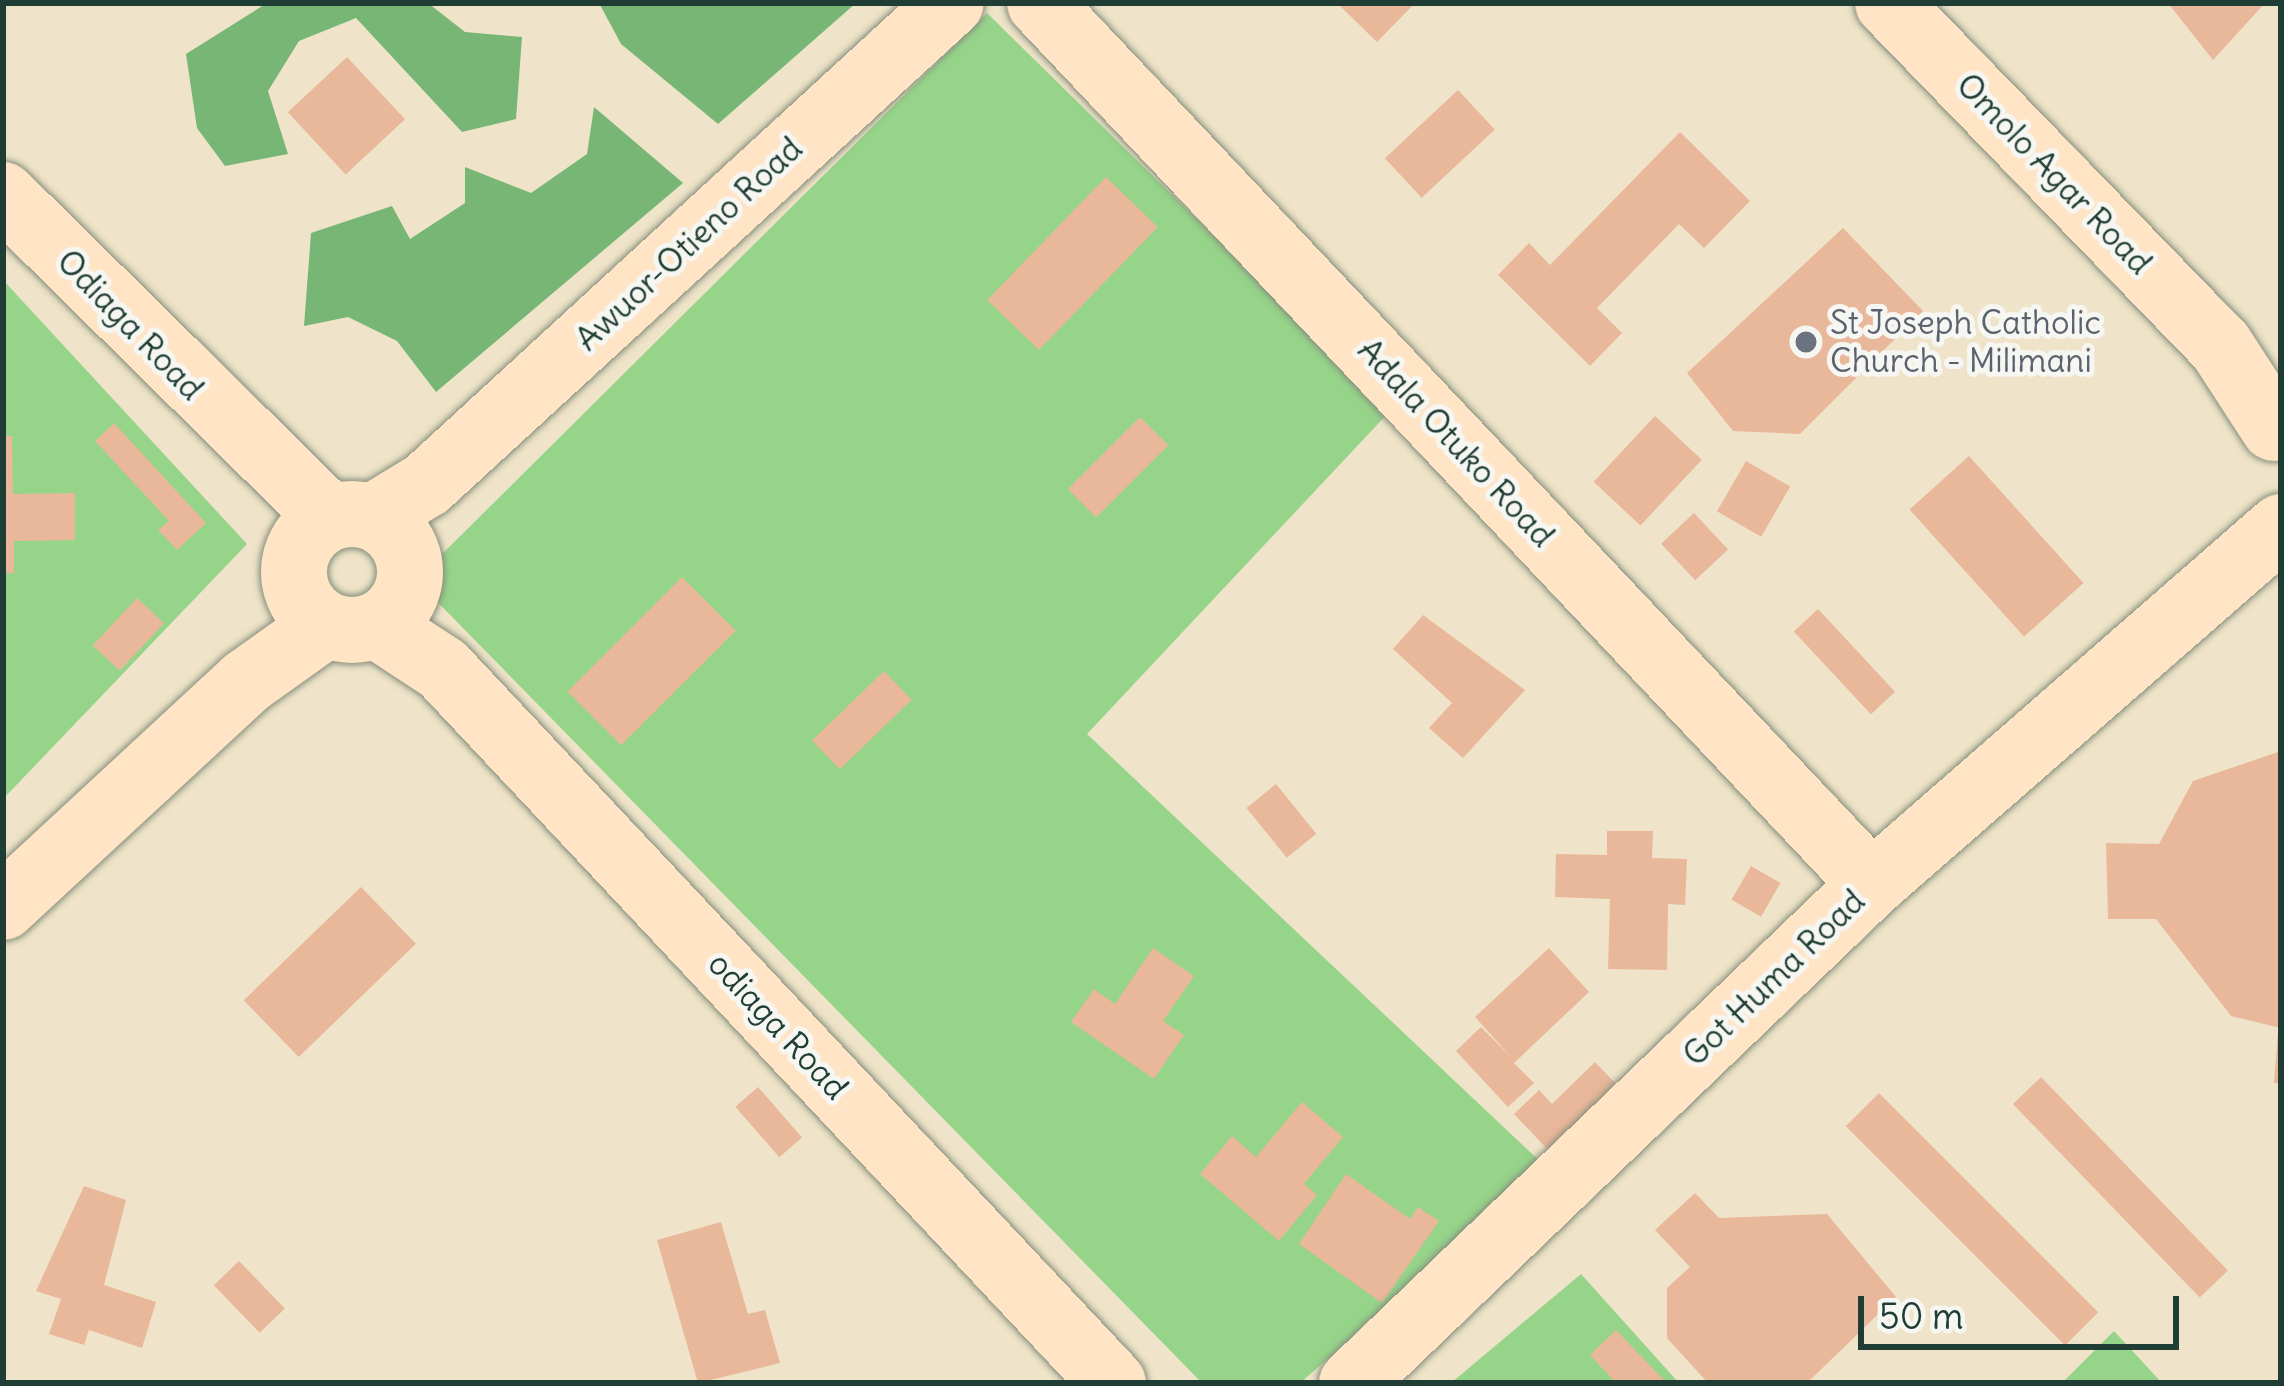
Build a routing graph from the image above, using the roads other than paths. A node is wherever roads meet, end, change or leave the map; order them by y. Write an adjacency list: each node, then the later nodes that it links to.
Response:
1 (951, 3): 6 (main road, Awuor-Otieno Road)
2 (1040, 3): 7 (main road, Adala Otuko Road)
3 (1888, 3): 5 (main road, Omolo Agar Road)
4 (3, 195): 6 (main road, Odiaga Road)
5 (2278, 452): 7 (main road, Got Huma Road)
6 (360, 562): 8 (main road, Awuor-Otieno Road); 9 (main road, odiaga Road)
7 (1872, 884): 10 (main road, Got Huma Road)
8 (3, 907)
9 (1113, 1383)
10 (1352, 1383)

